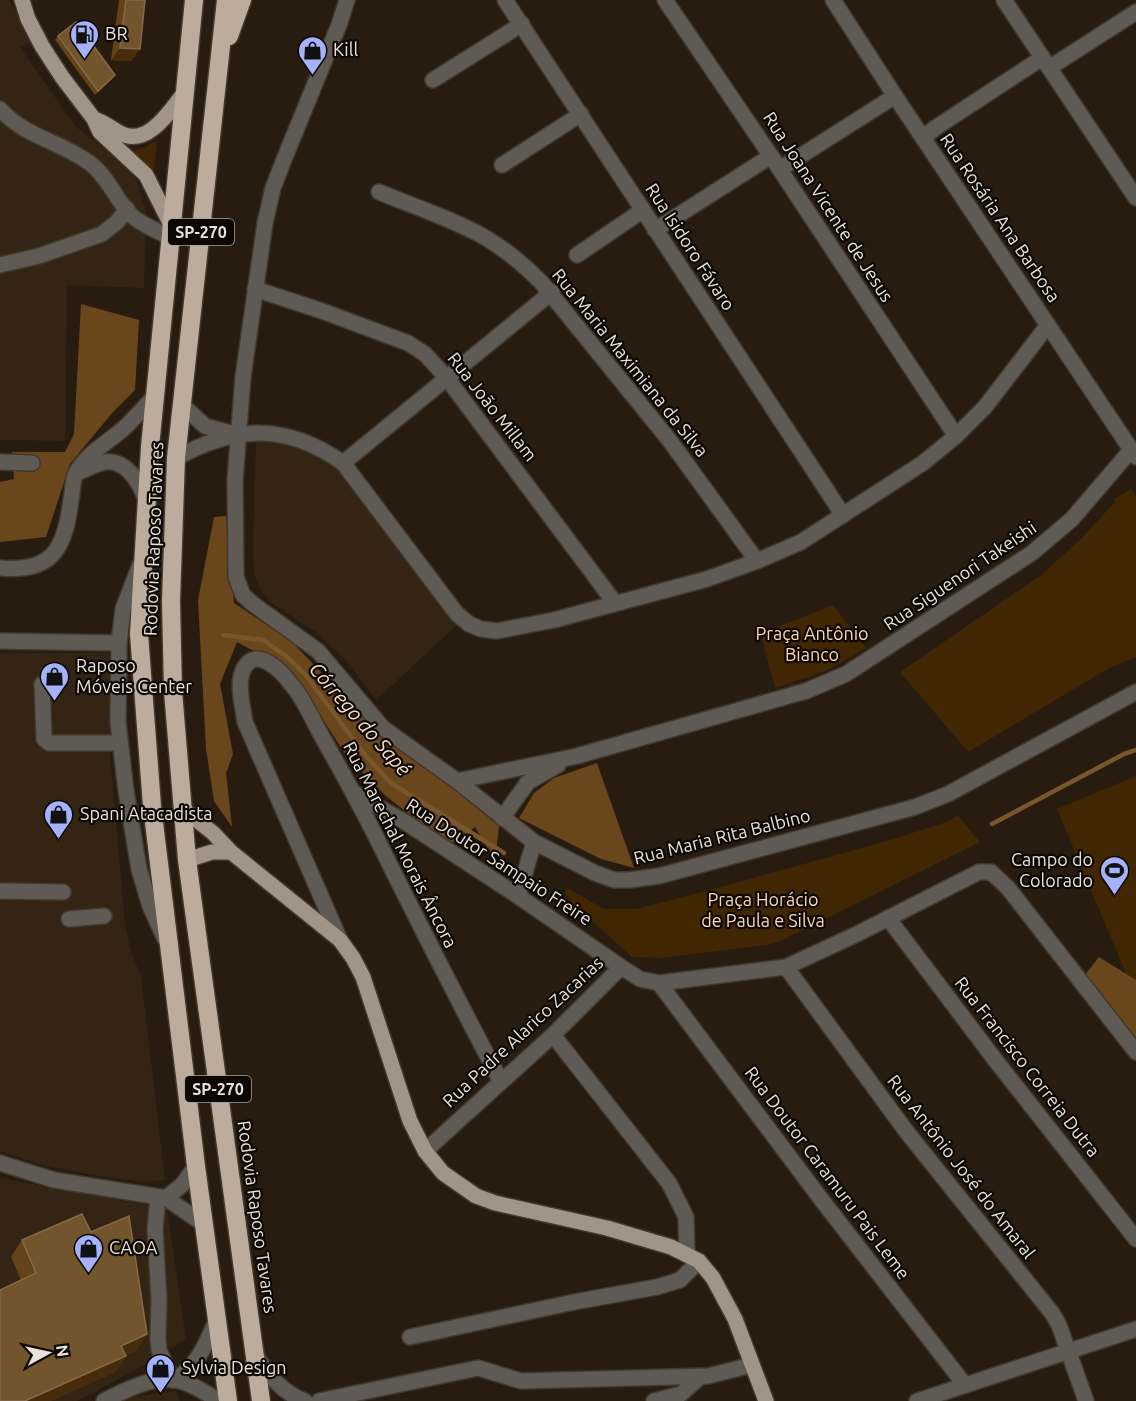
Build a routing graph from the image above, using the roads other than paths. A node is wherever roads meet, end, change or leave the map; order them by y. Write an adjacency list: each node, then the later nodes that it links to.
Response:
1 (22, 0): 19 (main road)
2 (194, 0): 15 (highway, Rodovia Raposo Tavares / SP-270)
3 (226, 0): 12 (highway, Rodovia Raposo Tavares / SP-270)
4 (243, 0): 12 (highway)
5 (347, 0): 32 (street)
6 (506, 0): 11 (street, Rua Isidoro Fávaro)
7 (665, 0): 21 (street, Rua Joana Vicente de Jesus)
8 (833, 0): 16 (street, Rua Rosária Ana Barbosa)
9 (1004, 0): 13 (street)
10 (1136, 12): 13 (street)
11 (522, 24): 14 (street); 18 (street, Rua Isidoro Fávaro)
12 (220, 60): 37 (highway, Rodovia Raposo Tavares / SP-270)
13 (1046, 63): 20 (street); 25 (street)
14 (433, 80)
15 (184, 93): 19 (main road); 29 (highway, Rodovia Raposo Tavares / SP-270)
16 (895, 96): 20 (street, Rua Rosária Ana Barbosa); 23 (street)
17 (0, 109): 26 (street)
18 (581, 114): 22 (street); 27 (street, Rua Isidoro Fávaro)
19 (94, 119): 29 (main road)
20 (923, 138): 34 (street, Rua Rosária Ana Barbosa)
21 (771, 156): 23 (street, Rua Joana Vicente de Jesus); 28 (street)
22 (502, 165)
23 (780, 169): 39 (street, Rua Joana Vicente de Jesus)
24 (379, 192): 33 (street, Rua Maria Maximiana da Silva)
25 (1136, 198)
26 (127, 209): 29 (street); 31 (street)
27 (643, 210): 28 (street, Rua Isidoro Fávaro); 30 (street)
28 (655, 230): 47 (street, Rua Isidoro Fávaro)
29 (171, 233): 36 (highway, Rodovia Raposo Tavares / SP-270)
30 (577, 255)
31 (0, 265)
32 (255, 289): 35 (street, Rua João Millam); 38 (street)
33 (552, 292): 35 (street); 49 (street, Rua Maria Maximiana da Silva)
34 (1048, 325): 39 (street); 40 (street, Rua Rosária Ana Barbosa)
35 (446, 377): 44 (street); 51 (street, Rua João Millam)
36 (155, 396): 45 (street); 46 (highway, Rodovia Raposo Tavares / SP-270)
37 (181, 404): 38 (street); 41 (highway, Rodovia Raposo Tavares / SP-270)
38 (237, 434): 41 (street); 44 (street); 58 (street, Rua Maria Rita Balbino)
39 (956, 436): 47 (street)
40 (1134, 453): 57 (street, Rua Siguenori Takeishi)
41 (176, 458): 60 (highway, Rodovia Raposo Tavares / SP-270)
42 (0, 462): 43 (street)
43 (32, 463)
44 (344, 463): 51 (street)
45 (75, 474): 46 (street); 50 (street)
46 (146, 500): 48 (highway, Rodovia Raposo Tavares / SP-270)
47 (843, 515): 49 (street)
48 (143, 556): 53 (street); 72 (highway, Rodovia Raposo Tavares / SP-270)
49 (757, 561): 51 (street)
50 (0, 568)
51 (615, 603)
52 (0, 641): 53 (street)
53 (119, 643): 56 (street)
54 (42, 684): 56 (street)
55 (1136, 692): 62 (street, Rua Maria Rita Balbino)
56 (120, 743): 72 (street)
57 (577, 756): 58 (street, Rua Siguenori Takeishi); 61 (street, Rua Siguenori Takeishi)
58 (457, 781): 61 (street, Rua Maria Rita Balbino)
59 (354, 793): 67 (street, Rua Doutor Sampaio Freire); 71 (street, Rua Marechal Morais Âncora); 78 (street, Rua Marechal Morais Âncora)
60 (183, 808): 63 (main road); 64 (highway, Rodovia Raposo Tavares / SP-270)
61 (502, 818): 62 (street, Rua Maria Rita Balbino)
62 (534, 842): 67 (street)
63 (231, 852): 64 (main road); 71 (main road)
64 (187, 860): 90 (highway, Rodovia Raposo Tavares / SP-270)
65 (0, 891): 66 (street)
66 (63, 892)
67 (518, 896): 73 (street, Rua Doutor Sampaio Freire)
68 (104, 916): 70 (street)
69 (888, 918): 74 (street, Rua Padre Alarico Zacarias); 77 (street, Rua Padre Alarico Zacarias); 84 (street, Rua Francisco Correia Dutra)
70 (69, 919)
71 (340, 940): 79 (main road)
72 (170, 948): 81 (highway, Rodovia Raposo Tavares / SP-270)
73 (621, 967): 75 (street, Rua Padre Alarico Zacarias); 76 (street, Rua Padre Alarico Zacarias)
74 (786, 967): 75 (street, Rua Padre Alarico Zacarias); 89 (street, Rua Antônio José do Amaral)
75 (658, 983): 95 (street, Rua Doutor Caramuru Pais Leme)
76 (553, 1035): 78 (street, Rua Padre Alarico Zacarias); 85 (street)
77 (1136, 1052)
78 (501, 1082): 79 (street, Rua Padre Alarico Zacarias)
79 (425, 1150): 85 (main road)
80 (0, 1162): 82 (street)
81 (196, 1166): 82 (street); 83 (highway, Rodovia Raposo Tavares / SP-270)
82 (162, 1197): 83 (street); 94 (street)
83 (205, 1225): 86 (highway, Rodovia Raposo Tavares / SP-270)
84 (1136, 1239)
85 (693, 1258): 88 (street); 92 (main road)
86 (216, 1321): 91 (street); 99 (highway, Rodovia Raposo Tavares / SP-270)
87 (1136, 1329): 89 (street)
88 (410, 1337)
89 (1069, 1350): 95 (street); 106 (street, Rua Antônio José do Amaral)
90 (254, 1354): 100 (highway, Rodovia Raposo Tavares / SP-270); 101 (street)
91 (200, 1356): 94 (street); 96 (street)
92 (752, 1365): 93 (street); 104 (main road)
93 (701, 1376): 102 (street); 103 (street)
94 (174, 1380): 96 (street); 97 (street)
95 (966, 1384): 105 (street)
96 (201, 1396): 98 (street)
97 (104, 1401)
98 (219, 1401)
99 (228, 1401)
100 (261, 1401)
101 (305, 1401)
102 (320, 1401)
103 (654, 1401)
104 (766, 1401)
105 (917, 1401)
106 (1086, 1401)

